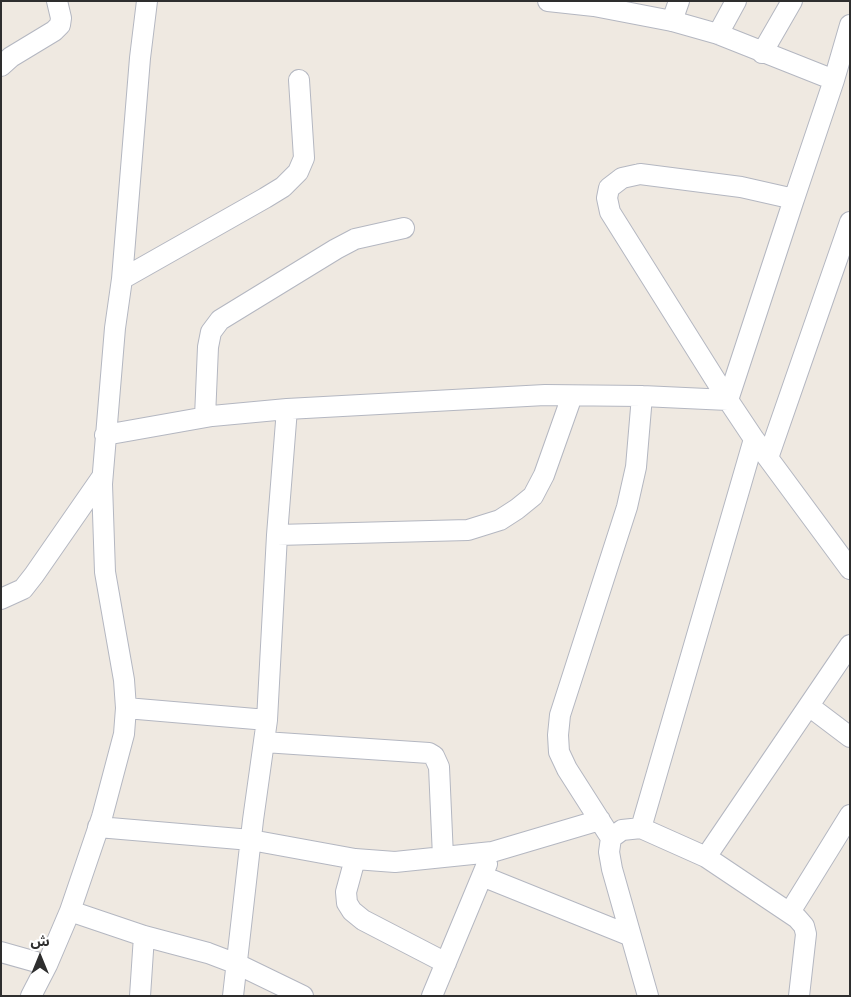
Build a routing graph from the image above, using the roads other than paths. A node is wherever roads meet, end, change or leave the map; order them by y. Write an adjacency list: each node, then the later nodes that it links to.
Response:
1 (57, 1): 12 (street)
2 (147, 1): 18 (street)
3 (548, 1): 7 (street)
4 (679, 1): 8 (street)
5 (736, 1): 10 (street)
6 (792, 1): 11 (street)
7 (594, 4): 8 (street)
8 (672, 21): 10 (street)
9 (850, 25): 14 (street)
10 (718, 34): 11 (street)
11 (762, 52): 14 (street)
12 (1, 66)
13 (299, 80): 18 (street)
14 (834, 80): 15 (street)
15 (794, 199): 21 (street); 21 (street)
16 (850, 222): 26 (street)
17 (404, 228): 23 (street)
18 (122, 279): 24 (street)
19 (572, 396): 20 (street); 22 (street); 28 (street)
20 (642, 396): 21 (street); 38 (street)
21 (728, 400): 25 (street)
22 (287, 409): 23 (street); 28 (street)
23 (204, 418): 24 (street)
24 (105, 435): 27 (street)
25 (754, 439): 26 (street); 40 (street)
26 (768, 458): 29 (street)
27 (102, 477): 30 (street); 33 (street)
28 (277, 535): 34 (street)
29 (850, 569)
30 (1, 599)
31 (850, 645): 32 (street)
32 (810, 706): 35 (street); 45 (street)
33 (126, 708): 34 (street); 39 (street)
34 (267, 720): 36 (street)
35 (850, 737)
36 (264, 742): 42 (street); 44 (street)
37 (850, 815): 49 (street)
38 (600, 820): 41 (street); 43 (street)
39 (98, 827): 42 (street); 48 (street)
40 (641, 828): 41 (street); 45 (street)
41 (611, 838): 51 (street)
42 (251, 840): 46 (street); 54 (street)
43 (492, 852): 44 (street); 47 (street)
44 (443, 858): 46 (street)
45 (706, 858): 49 (street)
46 (355, 859): 53 (street)
47 (482, 876): 51 (street); 53 (street)
48 (70, 911): 50 (street); 55 (street)
49 (790, 912): 62 (street)
50 (144, 936): 54 (street); 57 (street)
51 (631, 936): 61 (street)
52 (1, 952): 55 (street)
53 (446, 962): 60 (street)
54 (237, 964): 58 (street); 59 (street)
55 (47, 965): 56 (street)
56 (31, 996)
57 (140, 996)
58 (233, 996)
59 (303, 996)
60 (432, 996)
61 (648, 996)
62 (799, 996)

